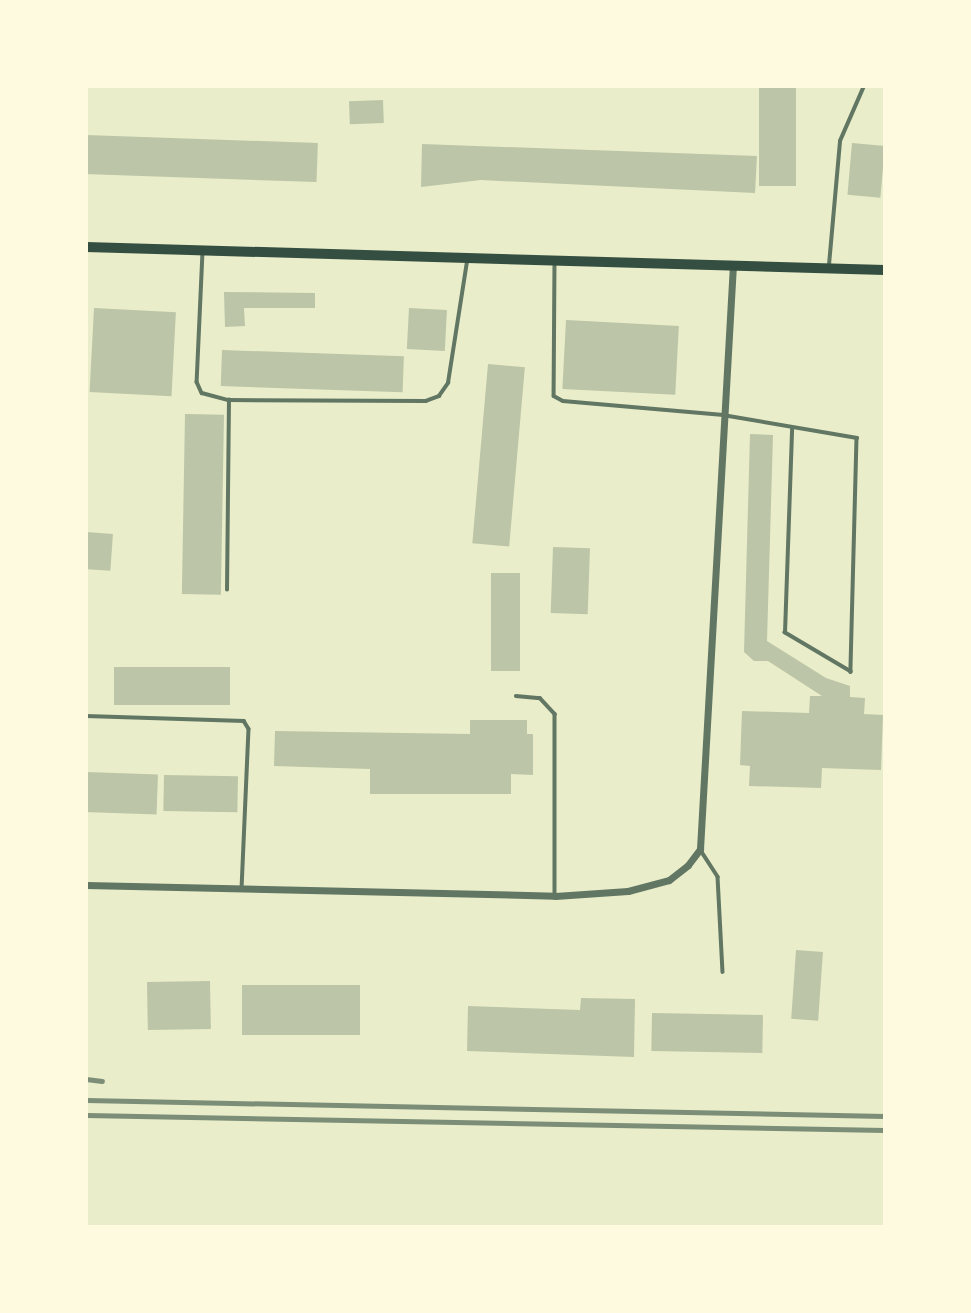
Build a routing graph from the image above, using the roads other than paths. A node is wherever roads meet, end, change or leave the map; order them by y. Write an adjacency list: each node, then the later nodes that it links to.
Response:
1 (864, 86): 7 (lane)
2 (86, 247): 3 (main road)
3 (203, 250): 4 (main road); 9 (lane)
4 (468, 258): 5 (main road); 9 (lane)
5 (555, 260): 6 (main road); 10 (lane)
6 (733, 265): 7 (main road); 10 (street)
7 (828, 267): 8 (main road)
8 (885, 270)
9 (229, 400): 12 (lane)
10 (723, 415): 11 (lane); 15 (street)
11 (792, 428): 11 (lane)
12 (227, 590)
13 (516, 696): 18 (lane)
14 (86, 716): 17 (lane)
15 (700, 849): 18 (street); 19 (lane)
16 (86, 885): 17 (street)
17 (242, 891): 18 (street)
18 (555, 896)
19 (723, 972)

